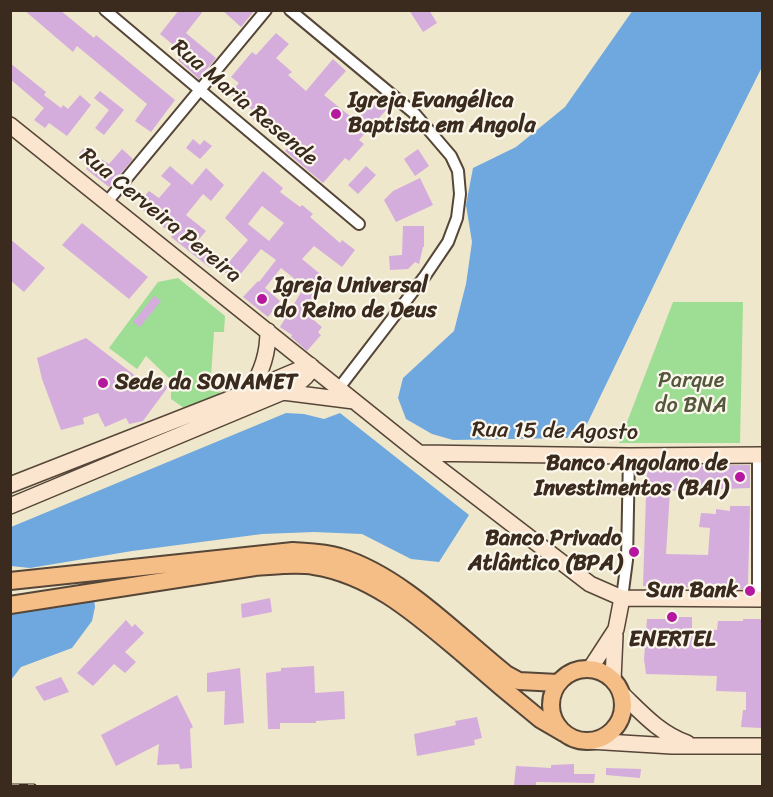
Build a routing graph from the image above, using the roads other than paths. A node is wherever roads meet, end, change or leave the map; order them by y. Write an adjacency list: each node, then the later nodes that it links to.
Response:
1 (105, 10): 4 (street, Rua Maria Resende)
2 (266, 10): 4 (street)
3 (290, 10): 10 (street)
4 (198, 91): 6 (street); 7 (street, Rua Maria Resende)
5 (10, 124): 6 (main road, Rua Cerveira Pereira)
6 (106, 202): 8 (main road, Rua Cerveira Pereira)
7 (359, 224)
8 (267, 331): 9 (main road, Rua Cerveira Pereira); 11 (main road)
9 (311, 366): 10 (main road, Rua Cerveira Pereira); 11 (main road); 12 (main road)
10 (339, 387): 13 (main road, Rua Cerveira Pereira)
11 (251, 390): 17 (main road)
12 (283, 392): 13 (main road); 18 (main road)
13 (358, 402): 14 (main road, Rua Cerveira Pereira)
14 (420, 453): 16 (main road, Rua 15 de Agosto); 20 (main road, Rua Cerveira Pereira)
15 (760, 455): 16 (main road, Rua 15 de Agosto); 21 (street)
16 (628, 456): 20 (street)
17 (10, 485)
18 (10, 507)
19 (10, 580): 25 (main road)
20 (622, 598): 21 (main road); 23 (main road)
21 (760, 599)
22 (10, 605): 27 (main road)
23 (616, 628): 24 (main road); 26 (main road)
24 (590, 669): 25 (main road); 26 (main road)
25 (558, 683): 27 (main road)
26 (617, 686): 28 (main road); 29 (main road)
27 (564, 732): 28 (main road)
28 (589, 741): 29 (main road)
29 (696, 746): 30 (main road)
30 (762, 746)

